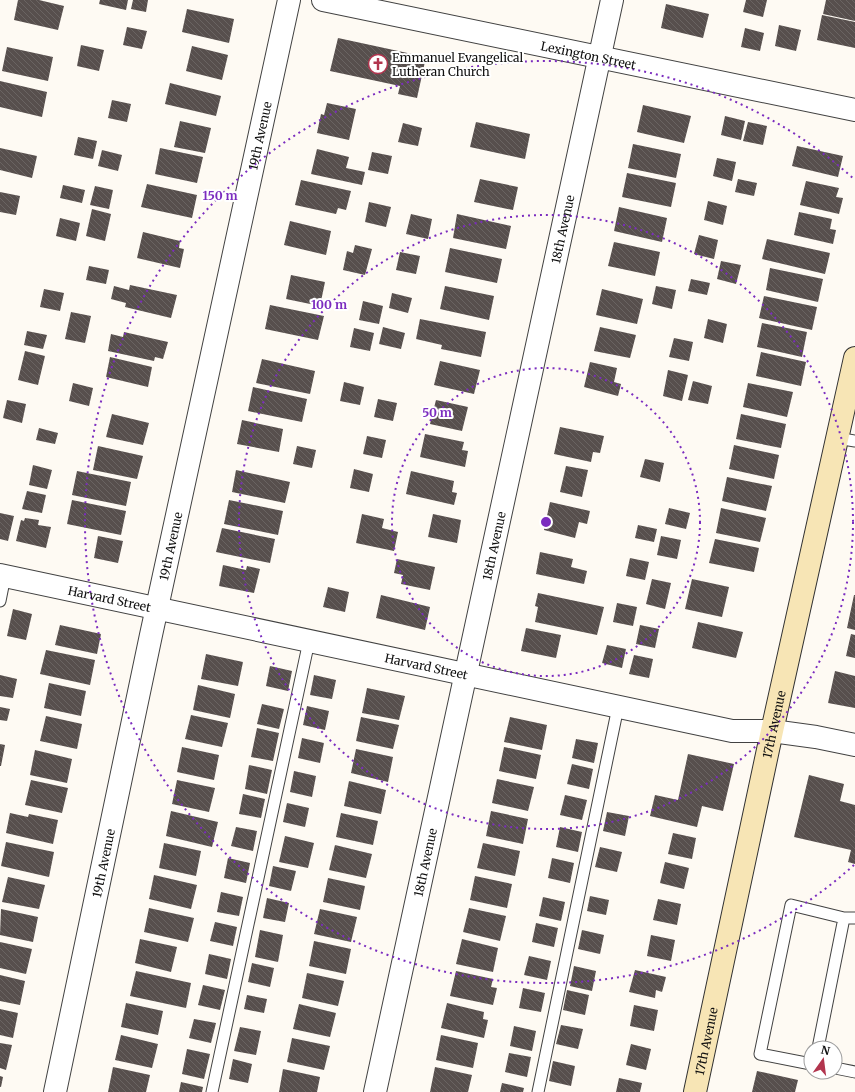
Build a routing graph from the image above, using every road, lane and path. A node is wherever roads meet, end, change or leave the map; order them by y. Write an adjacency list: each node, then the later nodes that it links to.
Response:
1 (289, 0): 10 (street, 19th Avenue)
2 (322, 0): 4 (street, Lexington Street)
3 (612, 0): 4 (street, 18th Avenue)
4 (600, 56): 5 (street, Lexington Street); 12 (street, 18th Avenue)
5 (855, 110)
6 (855, 358): 7 (street, 17th Avenue)
7 (846, 440): 14 (street, 17th Avenue)
8 (3, 576): 9 (lane); 10 (street, Harvard Street)
9 (0, 601)
10 (156, 608): 11 (street, Harvard Street); 21 (street, 19th Avenue)
11 (309, 641): 12 (street, Harvard Street); 22 (lane)
12 (466, 674): 13 (street, Harvard Street); 23 (street, 18th Avenue)
13 (618, 707): 14 (street, Harvard Street); 24 (lane)
14 (772, 731): 15 (street, Harvard Street); 25 (street, 17th Avenue)
15 (855, 745)
16 (850, 918): 17 (lane); 18 (lane)
17 (820, 1040)
18 (803, 1062)
19 (843, 1070): 20 (lane)
20 (855, 1072)
21 (55, 1092)
22 (212, 1092)
23 (375, 1092)
24 (538, 1092)
25 (695, 1092)

